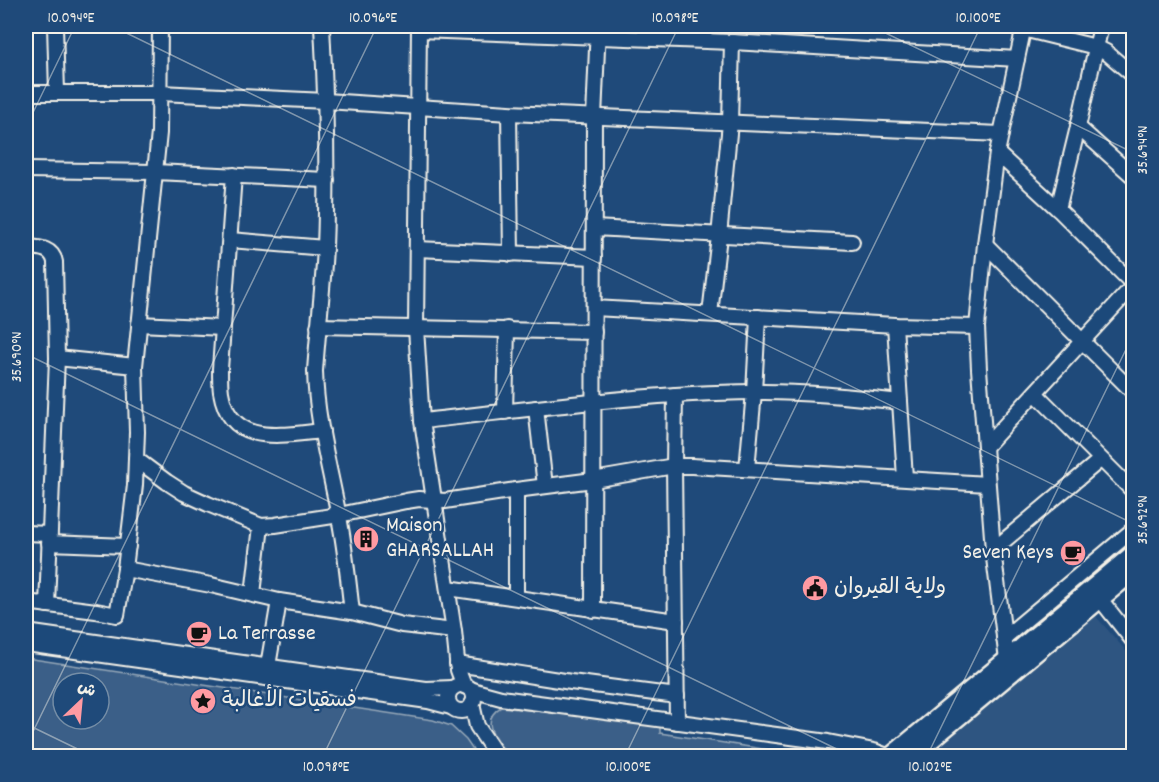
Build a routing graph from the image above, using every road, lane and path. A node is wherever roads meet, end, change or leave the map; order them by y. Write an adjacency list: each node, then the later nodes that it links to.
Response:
1 (55, 26): 12 (street)
2 (160, 26): 14 (street)
3 (322, 26): 15 (street)
4 (1101, 26): 9 (street)
5 (1023, 27): 9 (street); 10 (street)
6 (419, 28): 7 (street); 16 (street)
7 (598, 31): 8 (street); 18 (street)
8 (732, 42): 10 (street); 19 (street)
9 (1096, 47): 11 (street); 20 (street)
10 (1017, 58): 21 (street)
11 (1134, 76)
12 (57, 92): 13 (street); 14 (street)
13 (26, 93)
14 (160, 93): 15 (street); 24 (street)
15 (326, 101): 16 (street); 27 (street)
16 (419, 107): 17 (street); 36 (street)
17 (509, 113): 18 (street); 37 (street)
18 (594, 117): 19 (street); 29 (street)
19 (730, 123): 21 (street); 30 (street)
20 (1078, 127): 26 (street); 28 (street)
21 (1001, 134): 22 (street)
22 (997, 153): 28 (street); 33 (street)
23 (26, 170): 24 (street)
24 (155, 172): 25 (street); 43 (street)
25 (234, 176): 27 (street); 31 (street)
26 (1134, 177)
27 (327, 180): 35 (street)
28 (1058, 209): 39 (street)
29 (594, 228): 30 (street); 38 (street)
30 (719, 236): 32 (street); 41 (street)
31 (230, 240): 35 (street); 47 (street)
32 (852, 242)
33 (985, 244): 46 (street); 51 (street)
34 (26, 247): 52 (street)
35 (325, 248): 45 (street)
36 (417, 249): 37 (street); 48 (street)
37 (511, 254): 38 (street)
38 (594, 257): 40 (street)
39 (1134, 285): 51 (street)
40 (594, 308): 41 (street); 50 (street)
41 (710, 314): 42 (street)
42 (758, 317): 44 (street); 54 (street)
43 (139, 324): 47 (street); 53 (street)
44 (895, 325): 46 (street); 59 (street)
45 (318, 326): 48 (street); 63 (street)
46 (977, 327): 64 (street)
47 (223, 328): 63 (street)
48 (416, 328): 49 (street); 62 (street)
49 (507, 329): 50 (street); 61 (street)
50 (594, 332): 58 (street)
51 (1082, 341): 55 (street); 56 (street)
52 (57, 358): 53 (street); 80 (street)
53 (135, 366): 65 (street)
54 (754, 392): 57 (street); 59 (street); 68 (street)
55 (1035, 393): 64 (street); 66 (street)
56 (1134, 393)
57 (675, 395): 58 (street); 67 (street)
58 (593, 401): 60 (street); 70 (street)
59 (900, 402): 69 (street)
60 (536, 408): 61 (street); 72 (street)
61 (505, 412): 62 (street)
62 (422, 421): 75 (street)
63 (321, 431): 76 (street)
64 (985, 447): 71 (street)
65 (136, 459): 77 (street); 81 (street)
66 (1100, 460): 74 (street); 82 (street)
67 (674, 466): 68 (street); 70 (street); 95 (street)
68 (747, 469): 69 (street)
69 (905, 478): 71 (street)
70 (593, 480): 72 (street); 93 (street)
71 (987, 484): 82 (street)
72 (545, 486): 73 (street)
73 (516, 490): 75 (street); 88 (street)
74 (1134, 492)
75 (435, 501): 76 (street); 86 (street)
76 (339, 515): 77 (street); 94 (street)
77 (261, 525): 87 (street)
78 (1134, 529): 98 (street)
79 (26, 533): 80 (street)
80 (49, 538): 81 (street); 92 (street)
81 (128, 546): 84 (street)
82 (993, 550): 98 (street)
83 (1134, 554): 101 (main road)
84 (125, 570): 87 (street); 92 (street)
85 (1134, 572): 89 (main road)
86 (448, 588): 88 (street); 96 (street)
87 (253, 594): 90 (street)
88 (516, 597): 93 (street)
89 (1100, 600): 99 (street); 104 (main road)
90 (279, 601): 94 (street); 102 (street)
91 (26, 602): 92 (street)
92 (47, 605)
93 (593, 610): 95 (street)
94 (352, 612): 96 (street)
95 (676, 621): 106 (street)
96 (454, 631): 103 (street)
97 (26, 632): 102 (street)
98 (1004, 638): 101 (street)
99 (1134, 642)
100 (26, 644): 109 (street)
101 (1007, 660): 104 (main road)
102 (268, 666): 105 (street)
103 (458, 667): 105 (street); 106 (street)
104 (996, 679): 113 (main road); 114 (main road)
105 (460, 687): 107 (street); 108 (street); 109 (street)
106 (677, 696): 110 (street)
107 (501, 698): 108 (street); 110 (street)
108 (472, 703): 109 (street); 111 (street)
109 (453, 708): 111 (street)
110 (677, 722): 113 (street)
111 (483, 736): 112 (street)
112 (497, 756)
113 (889, 756)
114 (912, 756)

